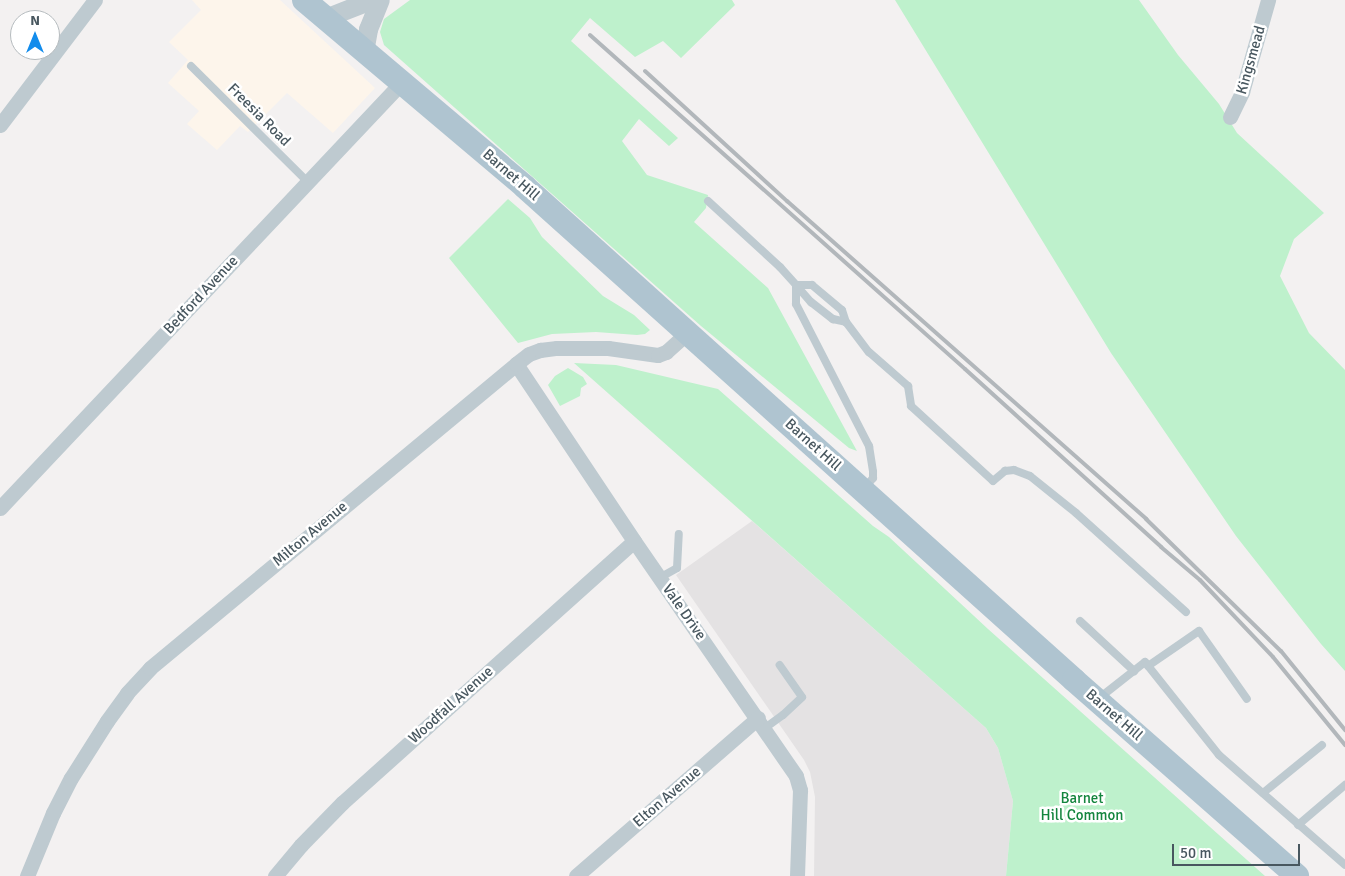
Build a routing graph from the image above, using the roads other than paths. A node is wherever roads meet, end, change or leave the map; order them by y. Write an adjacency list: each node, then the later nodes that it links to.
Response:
1 (95, 0): 11 (street)
2 (304, 0): 6 (main road, Barnet Hill)
3 (371, 0): 6 (street)
4 (380, 0): 7 (street)
5 (1268, 0): 10 (street, Kingsmead)
6 (324, 18): 7 (main road, Barnet Hill)
7 (364, 52): 9 (main road, Barnet Hill)
8 (192, 66): 12 (lane, Freesia Road)
9 (401, 83): 12 (street, Bedford Avenue); 16 (main road, Barnet Hill)
10 (1230, 118)
11 (0, 125)
12 (308, 182): 19 (street, Bedford Avenue)
13 (708, 201): 14 (lane)
14 (796, 286): 15 (lane); 15 (lane); 18 (lane)
15 (846, 322): 23 (lane)
16 (688, 332): 17 (street, Milton Avenue); 18 (main road, Barnet Hill)
17 (516, 364): 21 (street, Vale Drive); 36 (street, Milton Avenue)
18 (864, 490): 29 (main road, Barnet Hill)
19 (0, 508)
20 (680, 534): 22 (lane)
21 (634, 541): 22 (street, Vale Drive); 37 (street, Woodfall Avenue)
22 (661, 577): 30 (street, Vale Drive)
23 (1186, 612)
24 (1080, 621): 27 (lane)
25 (780, 665): 30 (lane)
26 (1148, 666): 27 (lane); 28 (lane); 33 (lane)
27 (1134, 671): 29 (lane)
28 (1247, 699)
29 (1097, 700): 40 (main road, Barnet Hill)
30 (762, 723): 38 (street, Elton Avenue); 39 (street, Vale Drive)
31 (1322, 745): 33 (lane)
32 (1345, 785): 34 (lane)
33 (1263, 793): 34 (lane)
34 (1298, 825): 35 (lane)
35 (1343, 861)
36 (27, 876)
37 (275, 876)
38 (576, 876)
39 (797, 876)
40 (1298, 876)

